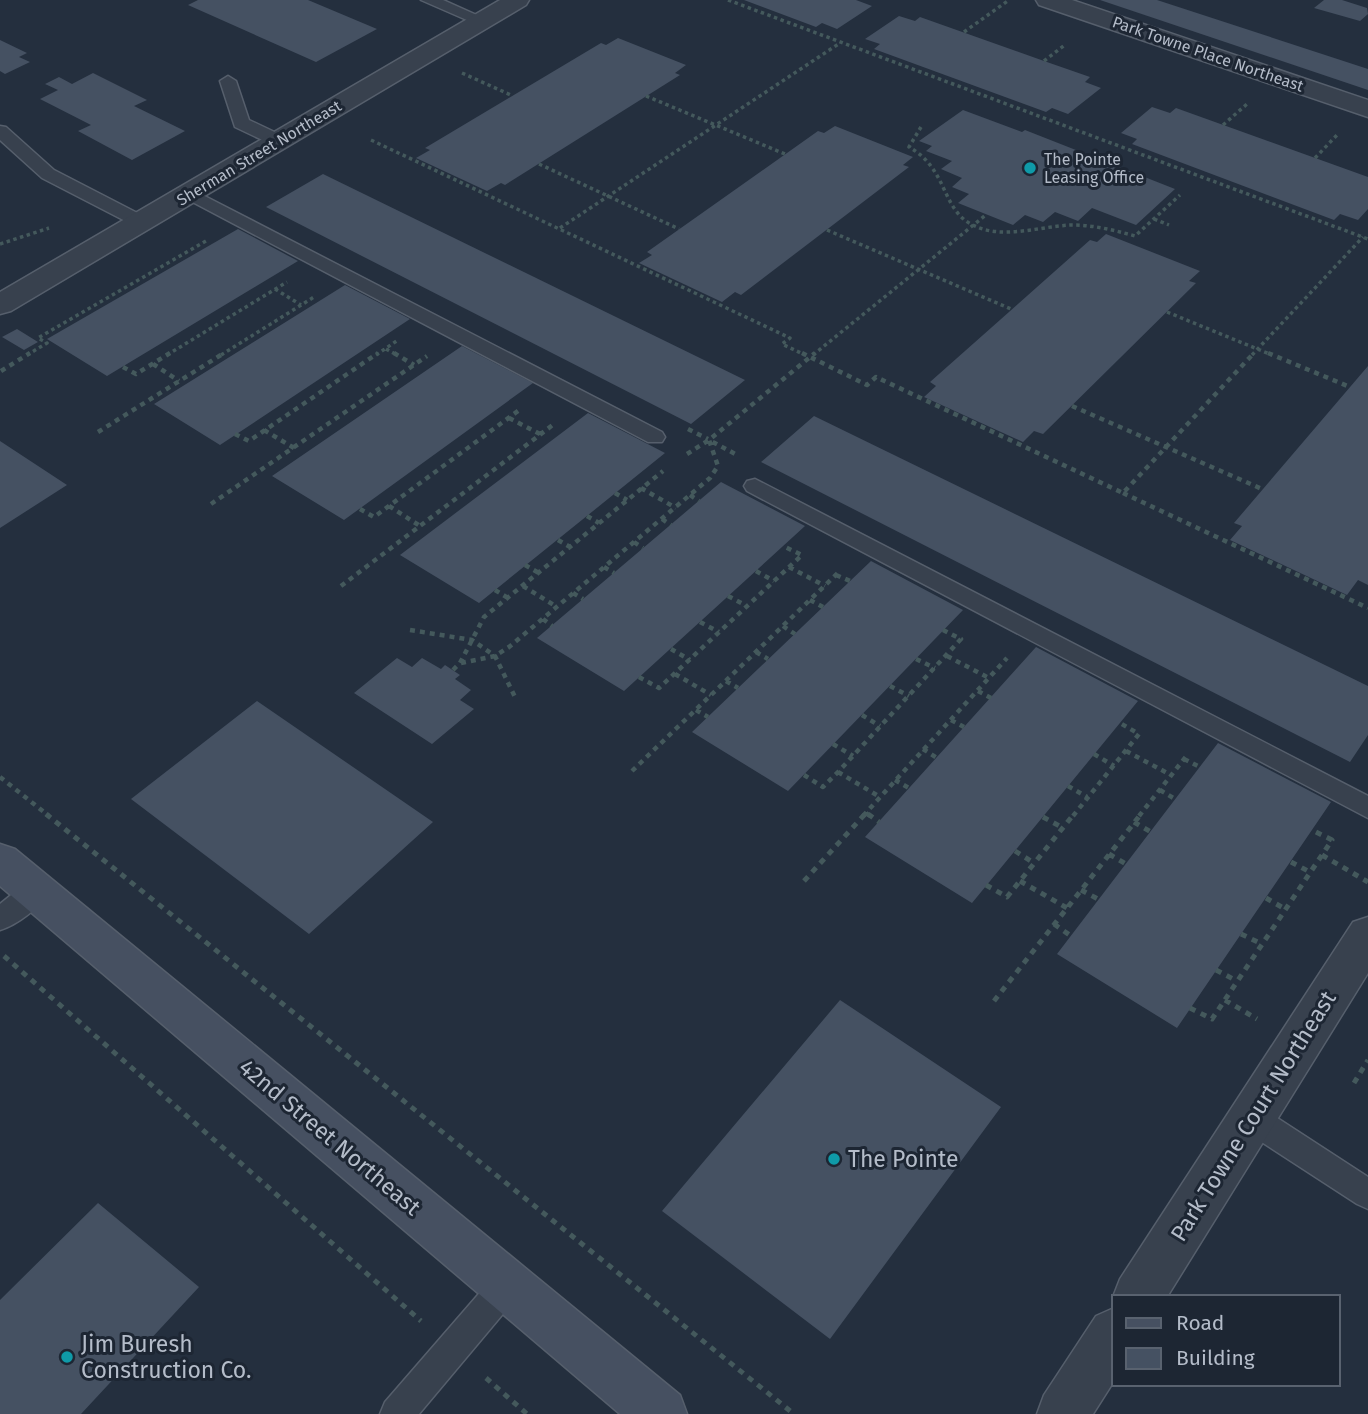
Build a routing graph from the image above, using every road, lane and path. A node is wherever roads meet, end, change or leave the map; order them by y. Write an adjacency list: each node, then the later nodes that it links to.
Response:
1 (429, 0): 6 (lane)
2 (517, 0): 6 (street, Sherman Street Northeast)
3 (728, 0): 8 (path)
4 (1009, 0): 7 (path)
5 (1048, 0): 13 (street, Park Towne Place Northeast)
6 (482, 21): 18 (street, Sherman Street Northeast)
7 (964, 33)
8 (841, 42): 14 (path); 33 (path)
9 (455, 70): 11 (path)
10 (228, 81): 18 (lane)
11 (513, 96)
12 (646, 96): 14 (path)
13 (1368, 108)
14 (715, 125): 19 (path); 23 (path)
15 (920, 127): 29 (path)
16 (0, 131): 27 (lane)
17 (372, 140): 30 (path)
18 (279, 141): 21 (street, Sherman Street Northeast)
19 (785, 154)
20 (539, 164): 23 (path)
21 (189, 193): 26 (lane); 27 (street, Sherman Street Northeast)
22 (1180, 195): 25 (path)
23 (609, 196): 30 (path); 31 (path)
24 (987, 214): 29 (path)
25 (1154, 219): 28 (path); 29 (path)
26 (241, 221): 35 (lane); 50 (path)
27 (141, 222): 38 (street, Sherman Street Northeast)
28 (1168, 225)
29 (972, 226): 34 (path)
30 (560, 228): 46 (path)
31 (679, 229)
32 (827, 230): 34 (path)
33 (1365, 238): 45 (path)
34 (918, 269): 40 (path); 46 (path)
35 (347, 276): 39 (path); 43 (lane)
36 (282, 278): 37 (path)
37 (275, 289): 39 (path); 47 (path)
38 (0, 305)
39 (301, 305): 51 (path)
40 (1012, 309)
41 (1167, 312): 45 (path)
42 (388, 334): 44 (path)
43 (460, 335): 48 (path); 53 (lane)
44 (386, 349): 48 (path); 57 (path)
45 (1257, 349): 52 (path); 63 (path)
46 (809, 358): 62 (path); 73 (path)
47 (153, 364): 49 (path); 51 (path)
48 (414, 365): 64 (path)
49 (123, 367)
50 (1, 370)
51 (179, 381): 58 (path)
52 (1350, 387)
53 (585, 400): 60 (path); 61 (lane)
54 (517, 403): 56 (path)
55 (1072, 406): 63 (path)
56 (509, 418): 60 (path); 78 (path)
57 (264, 430): 59 (path); 64 (path)
58 (98, 432)
59 (235, 434)
60 (540, 434): 85 (path)
61 (655, 437)
62 (709, 440): 65 (path); 69 (path); 74 (path)
63 (1165, 447): 71 (path); 73 (path)
64 (294, 448): 77 (path)
65 (679, 459)
66 (669, 465): 68 (path)
67 (649, 474): 68 (path)
68 (655, 477): 70 (path)
69 (755, 486): 88 (lane)
70 (641, 488): 75 (path); 79 (path)
71 (1262, 489)
72 (615, 493): 75 (path)
73 (1123, 493): 113 (path)
74 (690, 495): 76 (path); 79 (path)
75 (627, 500): 83 (path)
76 (699, 501)
77 (211, 504)
78 (389, 506): 80 (path); 85 (path)
79 (676, 508): 82 (path)
80 (360, 509)
81 (587, 516): 83 (path)
82 (662, 519): 84 (path); 87 (path)
83 (599, 523): 90 (path)
84 (671, 524)
85 (420, 526): 101 (path)
86 (558, 540): 90 (path)
87 (634, 542): 91 (path); 93 (path)
88 (867, 545): 98 (path); 120 (lane)
89 (783, 546): 94 (path)
90 (570, 547): 96 (path)
91 (643, 548)
92 (525, 565): 96 (path)
93 (604, 567): 97 (path); 105 (path)
94 (789, 567): 99 (path); 103 (path)
95 (756, 571): 99 (path)
96 (539, 573): 102 (path)
97 (614, 573)
98 (836, 575): 100 (path); 103 (path)
99 (774, 581): 110 (path)
100 (849, 581)
101 (341, 586)
102 (523, 586): 107 (path); 111 (path)
103 (825, 586): 109 (path)
104 (495, 590): 107 (path)
105 (573, 593): 108 (path); 111 (path)
106 (728, 597): 110 (path)
107 (508, 598): 123 (path)
108 (583, 599)
109 (810, 600): 112 (path); 117 (path)
110 (747, 606): 121 (path)
111 (557, 607): 114 (path)
112 (823, 607)
113 (1368, 608)
114 (543, 619): 116 (path); 126 (path)
115 (700, 622): 121 (path)
116 (552, 626)
117 (783, 626): 122 (path); 125 (path)
118 (410, 630): 123 (path)
119 (943, 630): 127 (path)
120 (1032, 631): 136 (path); 150 (lane)
121 (719, 632): 130 (path)
122 (795, 634)
123 (472, 640): 126 (path); 131 (path)
124 (671, 649): 130 (path)
125 (756, 652): 128 (path); 137 (path)
126 (495, 656): 131 (path); 144 (path)
127 (947, 656): 132 (path); 136 (path)
128 (768, 659)
129 (916, 659): 132 (path)
130 (690, 660): 134 (path)
131 (460, 663): 133 (path)
132 (935, 668): 142 (path)
133 (453, 670)
134 (675, 674): 135 (path); 141 (path)
135 (639, 677)
136 (989, 678): 140 (path)
137 (726, 681): 139 (path); 141 (path)
138 (890, 686): 142 (path)
139 (738, 688)
140 (978, 691): 143 (path); 148 (path)
141 (711, 695): 145 (path)
142 (909, 696): 151 (path)
143 (991, 698)
144 (516, 699)
145 (696, 710): 147 (path); 162 (path)
146 (862, 715): 151 (path)
147 (708, 717)
148 (951, 720): 152 (path); 154 (path)
149 (1120, 723): 155 (path)
150 (1210, 725): 159 (path); 174 (lane)
151 (880, 726): 157 (path)
152 (964, 727)
153 (833, 744): 157 (path)
154 (923, 750): 158 (path); 167 (path)
155 (1126, 751): 160 (path); 165 (path)
156 (1094, 754): 160 (path)
157 (853, 756): 163 (path)
158 (937, 758)
159 (1184, 759): 161 (path); 165 (path)
160 (1114, 766): 172 (path)
161 (1199, 767)
162 (632, 771)
163 (838, 772): 164 (path); 171 (path)
164 (804, 775)
165 (1171, 775): 170 (path)
166 (0, 777): 222 (path)
167 (895, 780): 169 (path); 171 (path)
168 (1068, 786): 172 (path)
169 (909, 788)
170 (1160, 790): 173 (path); 178 (path)
171 (880, 797): 175 (path)
172 (1087, 797): 179 (path)
173 (1175, 799)
174 (1368, 808)
175 (866, 813): 177 (path); 190 (path)
176 (1043, 817): 179 (path)
177 (879, 821)
178 (1134, 822): 181 (path); 183 (path)
179 (1063, 828): 187 (path)
180 (1312, 830): 184 (path)
181 (1151, 832)
182 (1015, 851): 187 (path)
183 (1109, 854): 188 (path); 194 (path)
184 (1322, 855): 189 (path); 192 (path)
185 (0, 861): 195 (street, 42nd Street Northeast)
186 (1291, 862): 189 (path)
187 (1034, 863): 191 (path)
188 (1126, 864)
189 (1310, 872): 199 (path)
190 (804, 881)
191 (1020, 881): 193 (path); 198 (path)
192 (1368, 882)
193 (986, 885)
194 (1081, 890): 197 (path); 198 (path)
195 (36, 891): 200 (lane); 215 (street, 42nd Street Northeast)
196 (1266, 898): 199 (path)
197 (1098, 900)
198 (1067, 908): 201 (path)
199 (1285, 909): 204 (path)
200 (0, 919)
201 (1054, 924): 203 (path); 209 (path)
202 (1241, 934): 204 (path)
203 (1071, 936)
204 (1262, 944): 208 (path)
205 (1364, 949): 213 (street, Park Towne Court Northeast)
206 (0, 953): 218 (path)
207 (1216, 970): 208 (path)
208 (1237, 981): 210 (path)
209 (994, 1002)
210 (1190, 1008)
211 (1368, 1060): 212 (path)
212 (1354, 1083)
213 (1251, 1118): 214 (lane); 216 (street, Park Towne Court Northeast)
214 (1368, 1194)
215 (507, 1285): 218 (lane); 221 (street, 42nd Street Northeast)
216 (1139, 1295)
217 (1112, 1337): 223 (street)
218 (453, 1349): 219 (lane); 220 (path)
219 (397, 1414)
220 (527, 1414)
221 (661, 1414)
222 (794, 1414)
223 (1063, 1414)

